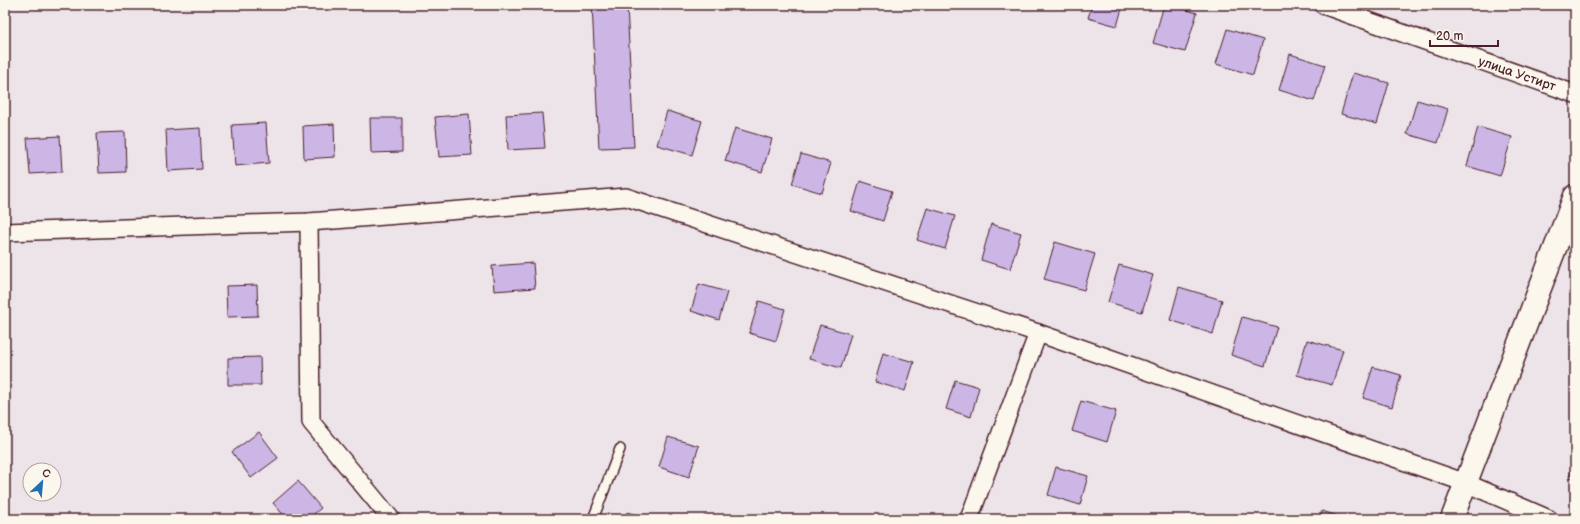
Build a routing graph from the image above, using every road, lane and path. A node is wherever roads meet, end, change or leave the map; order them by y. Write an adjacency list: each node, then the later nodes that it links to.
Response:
1 (1323, 5): 2 (street, улица Устирт)
2 (1575, 94)
3 (1575, 196): 8 (street)
4 (309, 222): 5 (street); 6 (street); 9 (street)
5 (5, 232)
6 (1038, 333): 8 (street); 11 (street)
7 (620, 449): 10 (lane)
8 (1466, 484): 12 (street); 13 (street)
9 (391, 519)
10 (593, 519)
11 (969, 519)
12 (1452, 519)
13 (1549, 519)

